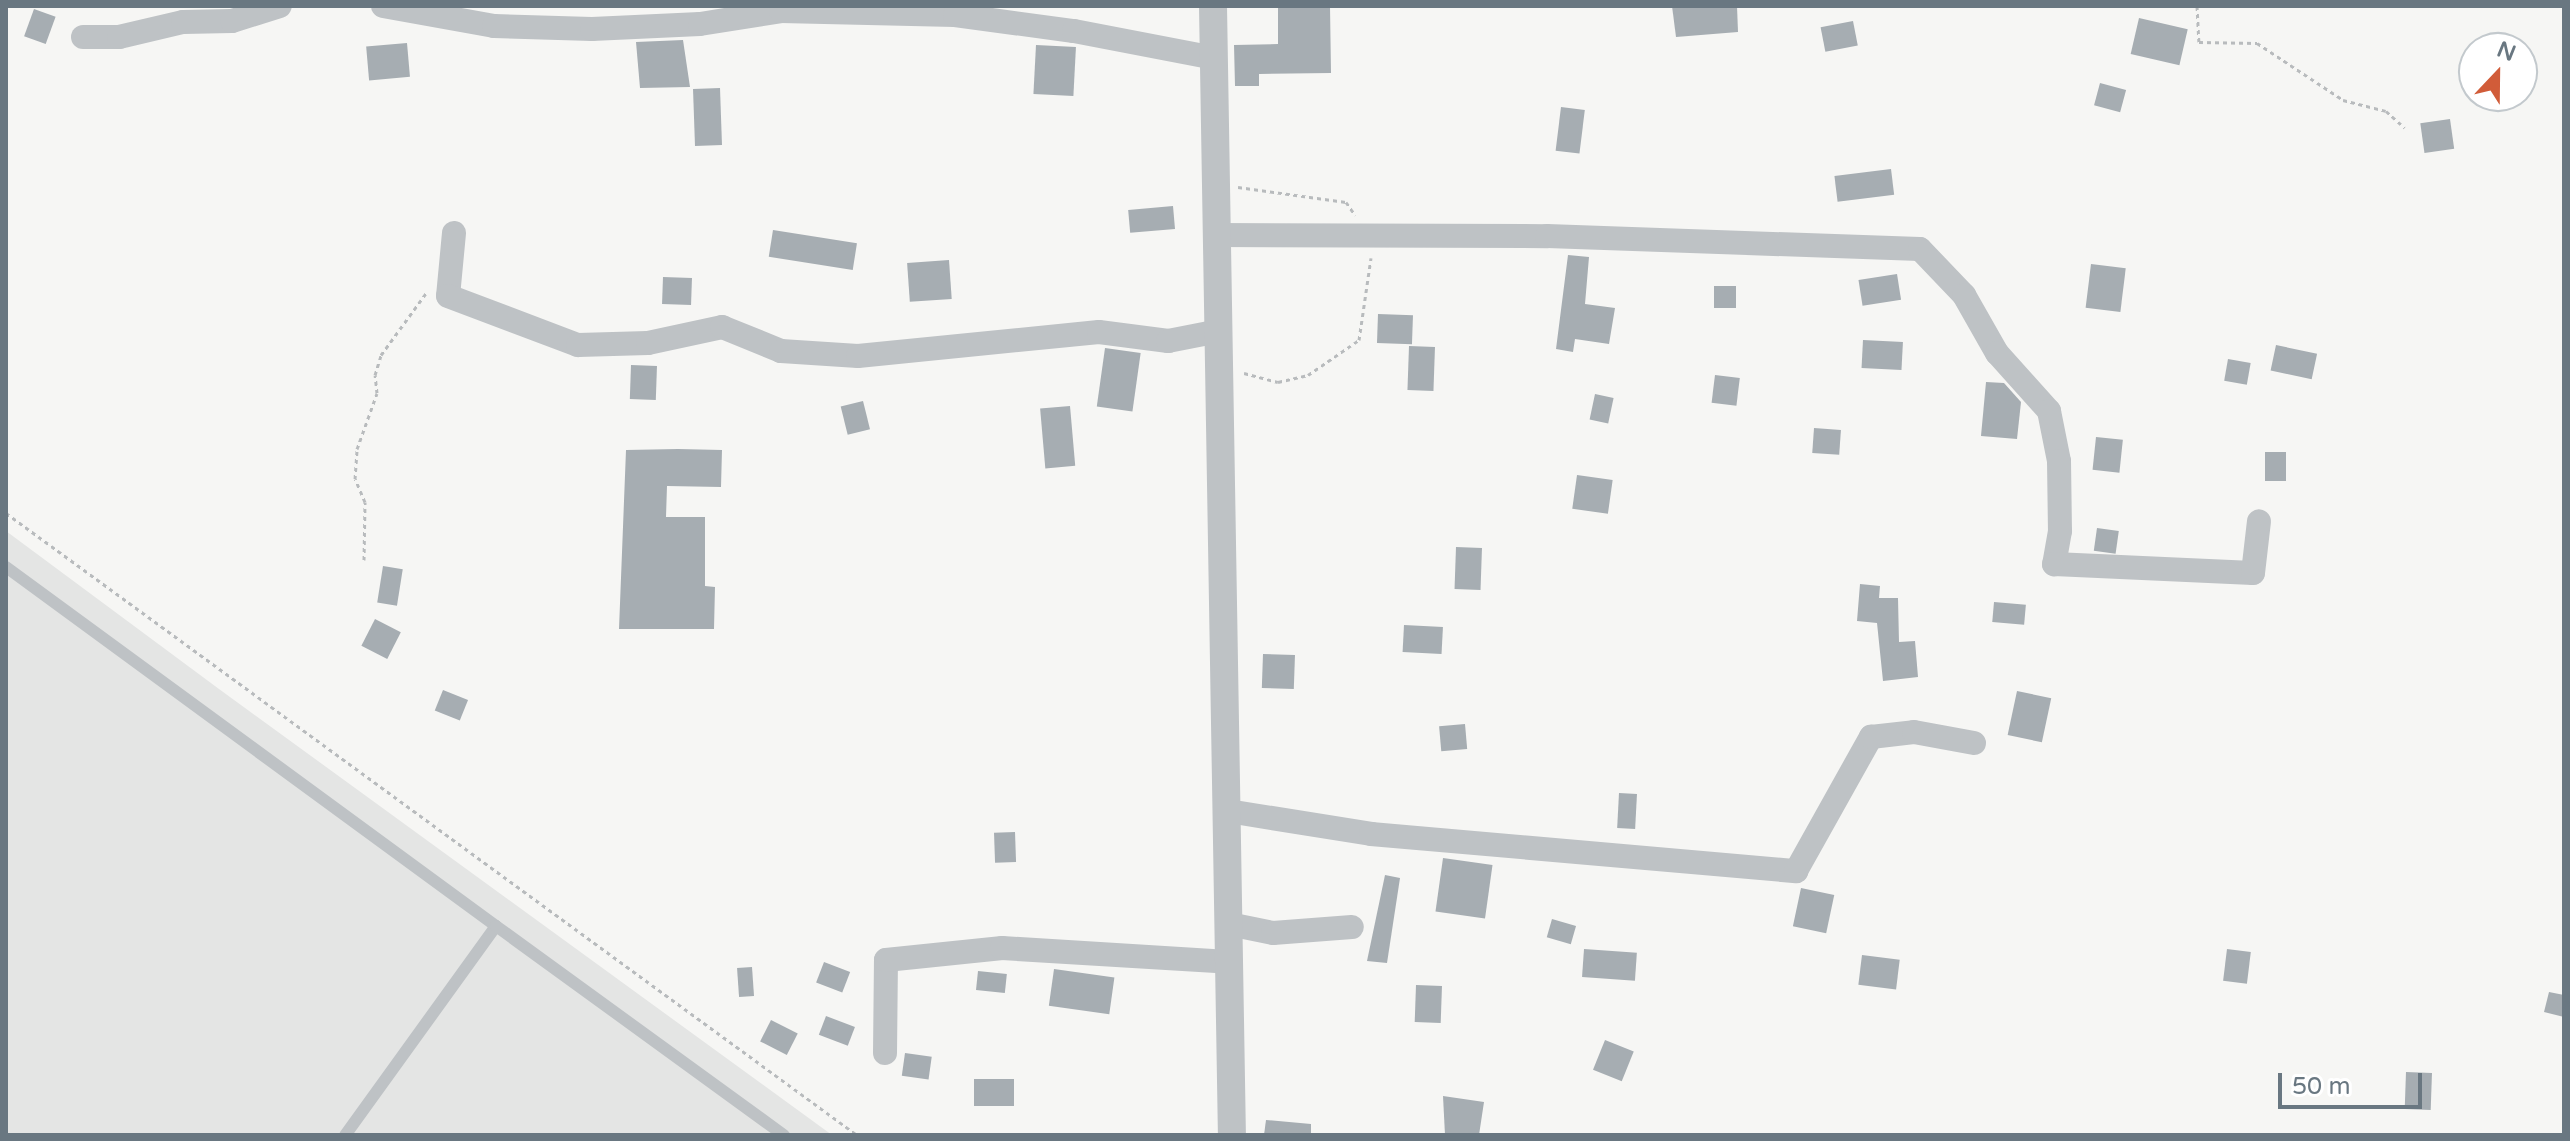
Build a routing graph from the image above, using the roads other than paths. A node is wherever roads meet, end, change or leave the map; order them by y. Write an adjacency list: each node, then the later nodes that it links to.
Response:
1 (280, 6): 4 (street)
2 (383, 6): 5 (street)
3 (1213, 6): 5 (street)
4 (83, 37)
5 (1214, 58): 7 (street)
6 (454, 233): 8 (street)
7 (1216, 235): 8 (street); 9 (street)
8 (1219, 331): 12 (street)
9 (2259, 521)
10 (6, 567): 14 (lane)
11 (1974, 743): 12 (street)
12 (1228, 811): 13 (street)
13 (1229, 924): 15 (street); 16 (street)
14 (496, 926): 18 (lane); 19 (lane)
15 (1352, 927)
16 (1229, 962): 17 (street); 20 (street)
17 (885, 1053)
18 (345, 1135)
19 (784, 1135)
20 (1232, 1135)

